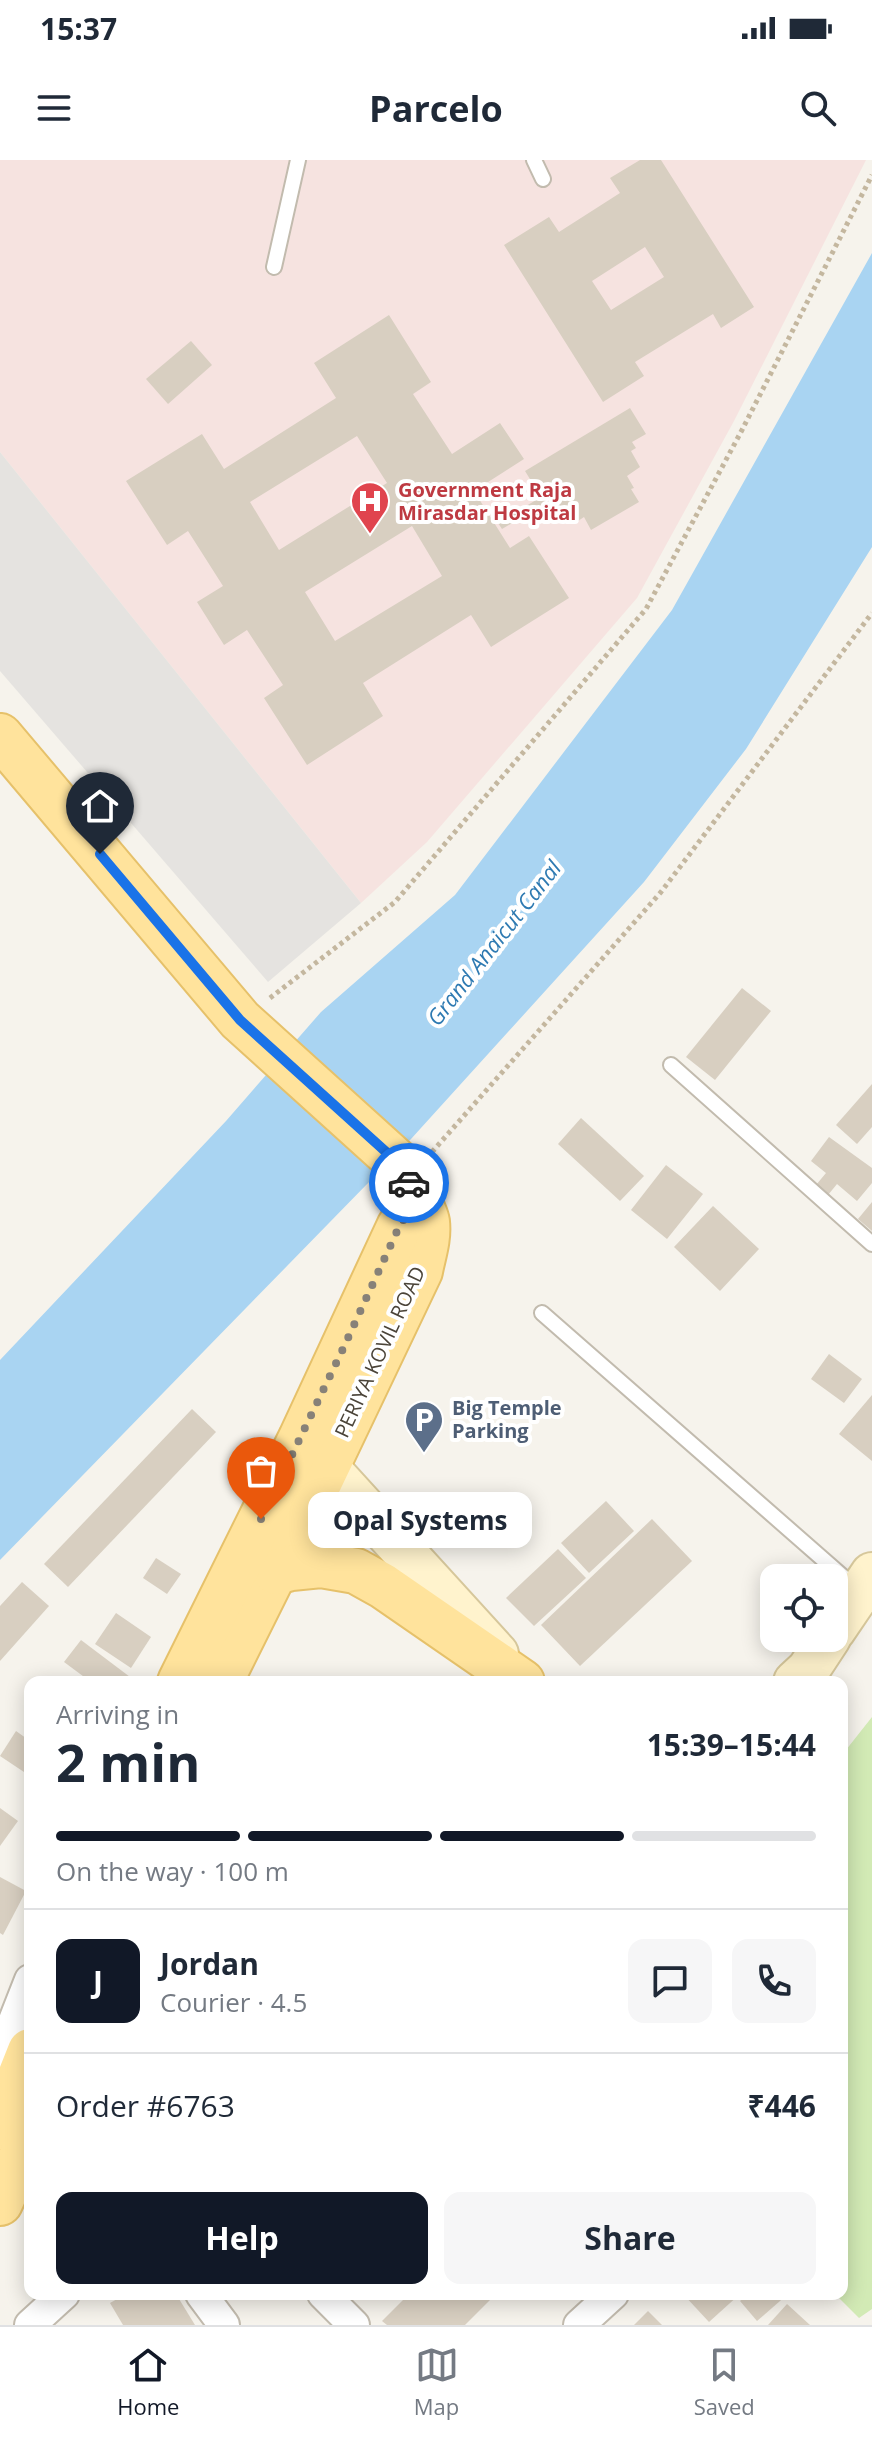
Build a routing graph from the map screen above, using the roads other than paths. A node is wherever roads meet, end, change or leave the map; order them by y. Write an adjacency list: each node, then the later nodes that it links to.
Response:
1 (298, 160): 4 (lane)
2 (534, 160): 3 (lane)
3 (543, 179)
4 (274, 267)
5 (0, 736): 9 (main road, PERIYA KOVIL ROAD)
6 (671, 1065): 7 (lane)
7 (872, 1244)
8 (542, 1313): 11 (lane)
9 (314, 1452): 10 (main road, PERIYA KOVIL ROAD); 14 (main road, PERIYA KOVIL ROAD); 17 (main road)
10 (276, 1572): 15 (main road, PERIYA KOVIL ROAD); 16 (main road)
11 (866, 1583): 12 (main road)
12 (848, 1609)
13 (820, 1652): 18 (main road)
14 (183, 1676)
15 (223, 1676)
16 (513, 1676)
17 (517, 1676)
18 (802, 1676)
19 (24, 1995): 20 (street)
20 (0, 2056)
21 (24, 2066): 22 (main road)
22 (0, 2127)
23 (24, 2150): 24 (main road)
24 (0, 2203)
25 (57, 2300): 29 (street)
26 (205, 2300): 30 (street)
27 (331, 2300): 31 (street)
28 (606, 2300): 32 (street)
29 (30, 2325)
30 (224, 2325)
31 (354, 2325)
32 (579, 2325)

